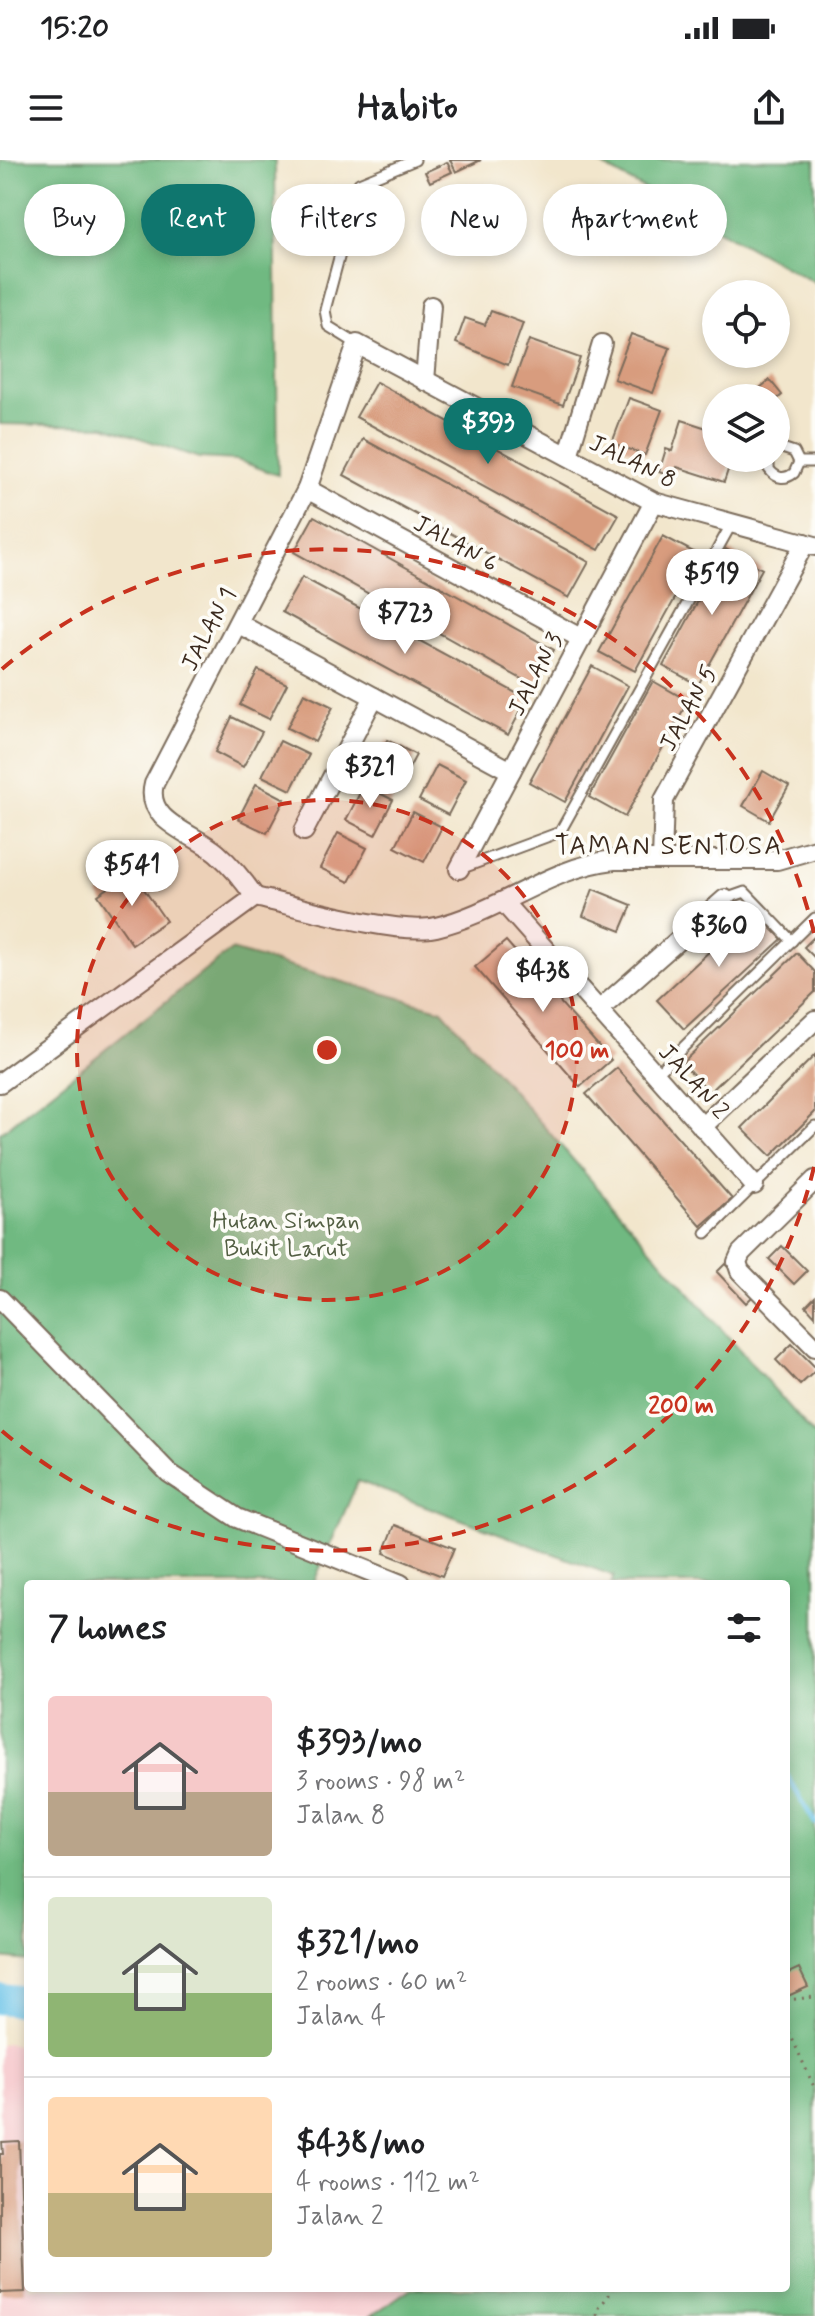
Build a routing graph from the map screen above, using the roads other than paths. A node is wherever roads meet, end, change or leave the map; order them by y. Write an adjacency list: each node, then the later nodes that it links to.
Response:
1 (415, 160): 3 (lane)
2 (431, 306): 5 (street)
3 (357, 344): 5 (street, JALAN 8); 11 (street, JALAN 1)
4 (602, 344): 7 (street)
5 (425, 381): 7 (street, JALAN 8)
6 (790, 449): 8 (lane)
7 (568, 456): 12 (street, JALAN 8)
8 (799, 462): 9 (lane); 10 (lane)
9 (815, 462)
10 (772, 472)
11 (307, 489): 15 (street, JALAN 1); 16 (street, JALAN 6)
12 (654, 502): 13 (street, JALAN 8); 16 (street, JALAN 3)
13 (732, 523): 14 (street, JALAN 8); 22 (lane)
14 (810, 545): 21 (street, JALAN 5)
15 (239, 624): 17 (street); 23 (street, JALAN 1)
16 (582, 639): 18 (street, JALAN 3)
17 (374, 697): 18 (street); 19 (street)
18 (511, 771): 22 (street, JALAN 3)
19 (304, 831)
20 (815, 849): 21 (street)
21 (662, 860): 25 (street)
22 (459, 869)
23 (255, 897): 25 (street); 31 (street)
24 (725, 899): 27 (lane); 28 (street)
25 (503, 902): 28 (street, JALAN 2)
26 (815, 918): 27 (lane)
27 (792, 941): 30 (lane)
28 (599, 1010): 30 (street, JALAN 2)
29 (815, 1020): 33 (street)
30 (656, 1074): 33 (street, JALAN 2)
31 (0, 1083)
32 (815, 1126): 35 (lane)
33 (702, 1127): 35 (street, JALAN 2)
34 (815, 1180): 38 (street)
35 (754, 1185): 36 (lane)
36 (706, 1233)
37 (0, 1299): 39 (street)
38 (815, 1347)
39 (391, 1580)

